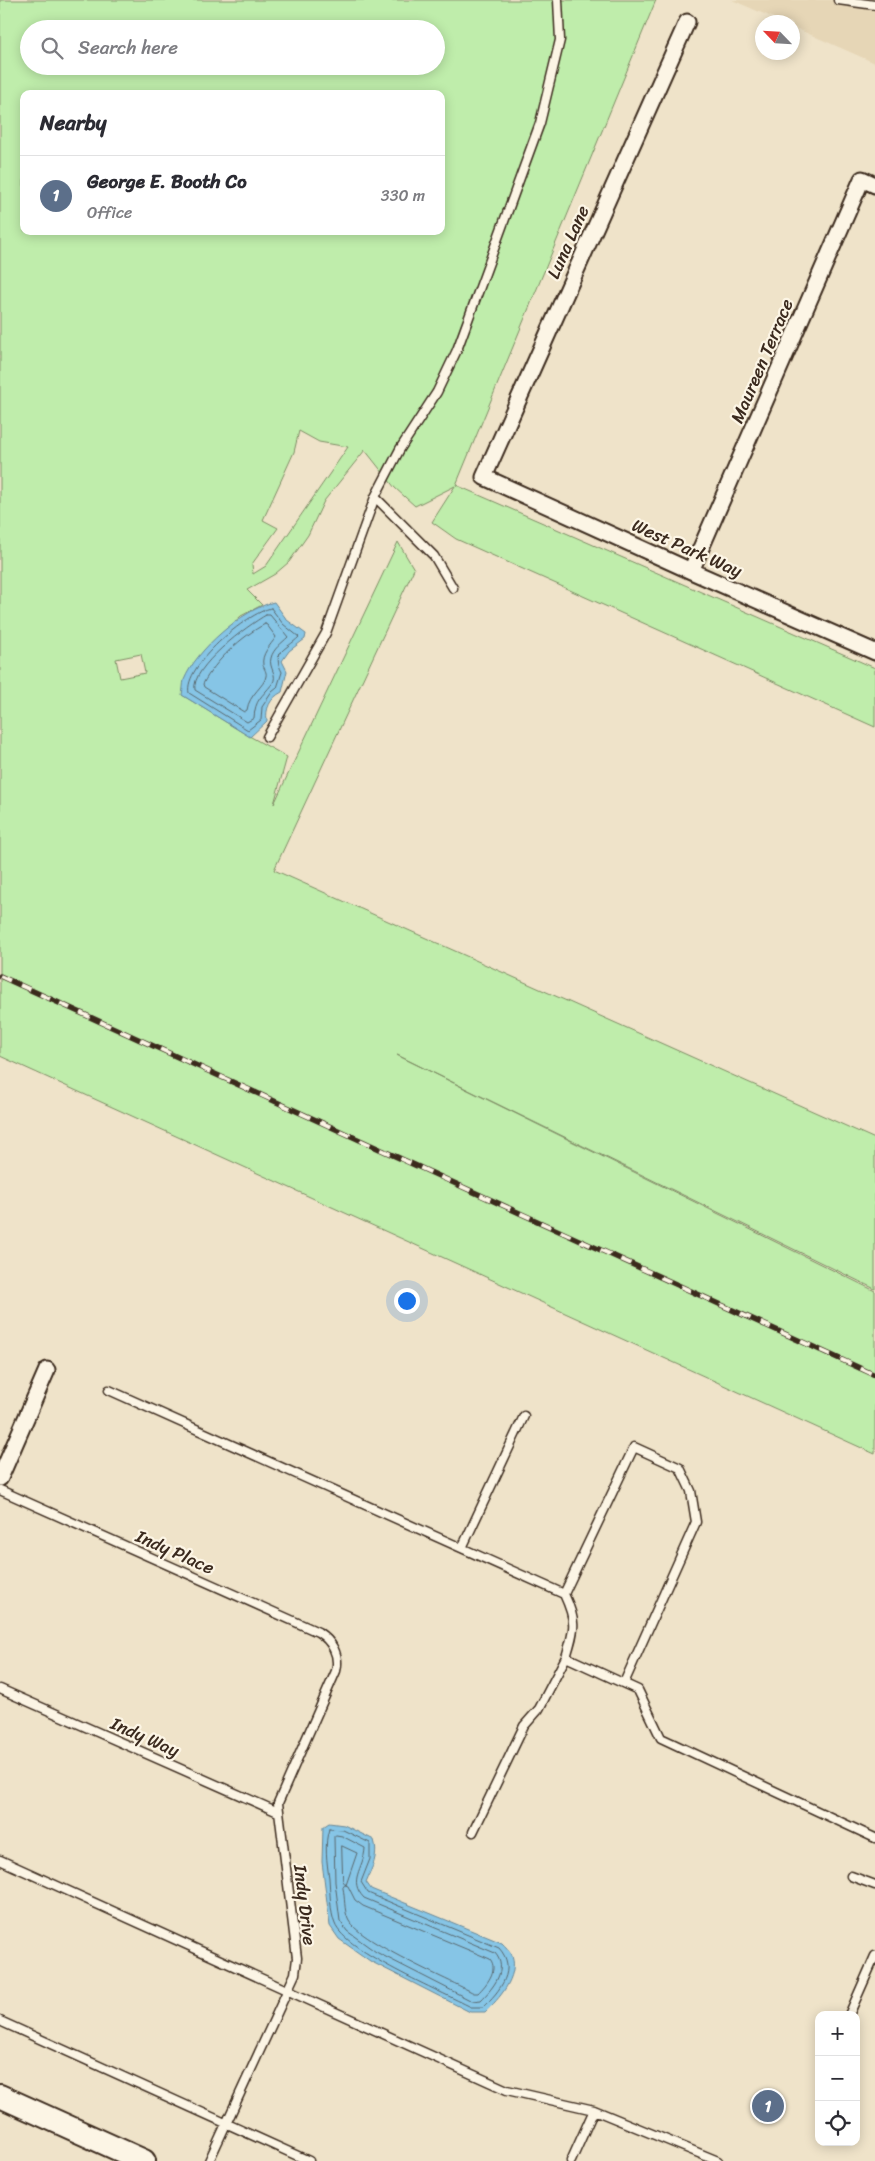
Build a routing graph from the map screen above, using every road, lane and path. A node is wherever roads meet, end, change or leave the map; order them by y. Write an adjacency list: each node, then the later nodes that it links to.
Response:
1 (558, 0): 7 (lane)
2 (838, 0): 3 (lane)
3 (875, 5)
4 (687, 22): 6 (street, Luna Lane)
5 (875, 185): 8 (street, Maureen Terrace)
6 (484, 477): 8 (street, West Park Way)
7 (374, 497): 9 (lane); 11 (lane)
8 (691, 571): 10 (street, West Park Way)
9 (453, 588)
10 (875, 652)
11 (267, 737)
12 (47, 1370): 15 (street)
13 (109, 1390): 17 (lane)
14 (524, 1416): 17 (lane)
15 (0, 1478)
16 (0, 1490): 19 (lane, Indy Place)
17 (462, 1548): 18 (lane)
18 (564, 1594): 20 (lane); 21 (lane)
19 (334, 1648): 23 (lane, Indy Drive)
20 (566, 1657): 21 (lane); 25 (lane)
21 (624, 1683): 26 (lane)
22 (0, 1689): 23 (lane, Indy Way)
23 (278, 1812): 31 (lane, Indy Drive)
24 (875, 1829): 26 (lane)
25 (473, 1832)
26 (873, 1838)
27 (0, 1860): 31 (lane)
28 (851, 1876): 29 (lane)
29 (875, 1885)
30 (875, 1956): 32 (lane)
31 (289, 1991): 35 (lane); 36 (lane, Indy Drive)
32 (850, 2011)
33 (0, 2021): 36 (lane)
34 (0, 2096): 37 (main road)
35 (594, 2110): 40 (lane); 41 (lane)
36 (226, 2124): 38 (lane, Indy Drive); 39 (lane)
37 (144, 2161)
38 (210, 2161)
39 (309, 2161)
40 (571, 2161)
41 (718, 2161)

